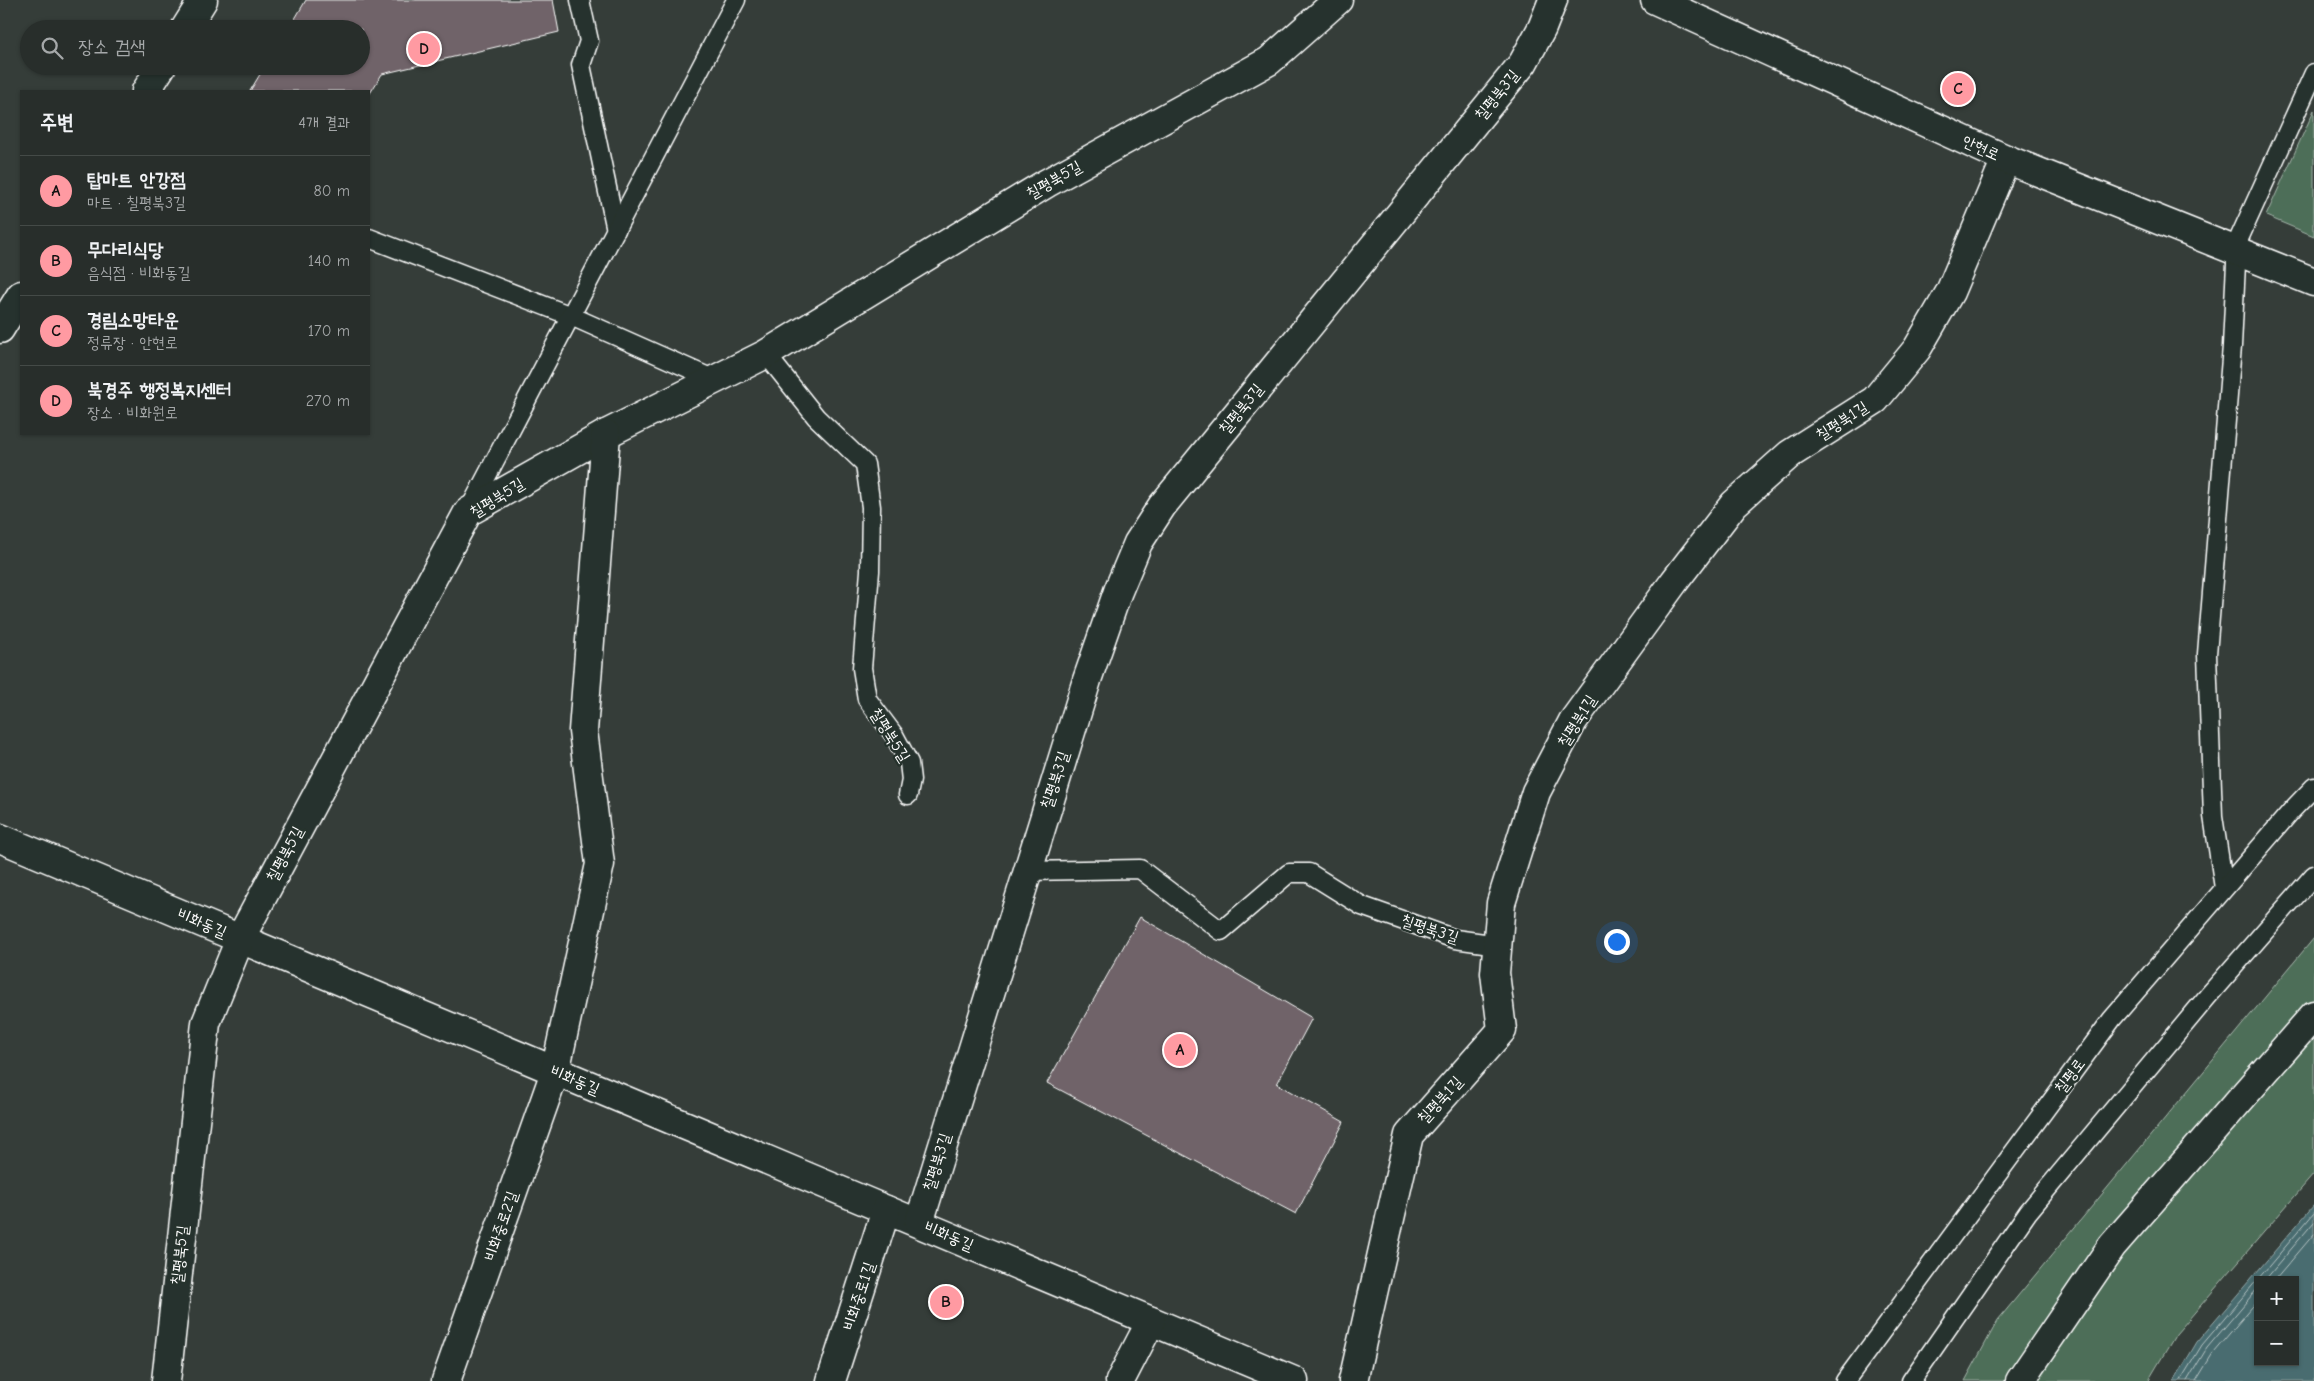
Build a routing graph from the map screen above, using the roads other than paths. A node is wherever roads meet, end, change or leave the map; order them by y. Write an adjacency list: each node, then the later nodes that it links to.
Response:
1 (203, 0): 7 (street)
2 (580, 0): 12 (lane)
3 (736, 0): 12 (lane)
4 (1338, 0): 19 (street, 칠평북5길)
5 (1553, 0): 26 (street, 칠평북3길)
6 (1655, 0): 11 (street, 안현로)
7 (191, 20)
8 (2314, 73): 14 (lane)
9 (156, 75): 10 (street)
10 (147, 90)
11 (2006, 159): 14 (street, 안현로); 30 (street, 칠평북1길)
12 (616, 230): 17 (lane)
13 (370, 238): 17 (lane)
14 (2236, 252): 15 (street, 안현로); 28 (lane)
15 (2314, 282)
16 (20, 297): 18 (street)
17 (570, 316): 20 (lane); 22 (lane)
18 (0, 329)
19 (766, 354): 20 (street, 칠평북5길); 24 (lane, 칠평북5길)
20 (715, 380): 21 (street, 칠평북5길)
21 (606, 434): 22 (street, 칠평북5길); 32 (street)
22 (468, 512): 29 (street, 칠평북5길)
23 (2314, 787): 28 (lane, 칠평로)
24 (908, 795)
25 (0, 838): 29 (street, 비화동길)
26 (1026, 872): 30 (lane, 칠평북3길); 34 (street, 칠평북3길)
27 (2314, 875): 43 (lane)
28 (2224, 888): 42 (lane, 칠평로)
29 (240, 939): 32 (street, 비화동길); 36 (street, 칠평북5길)
30 (1498, 945): 41 (street, 칠평북1길)
31 (2314, 1015): 44 (street)
32 (556, 1072): 33 (street, 비화동길); 37 (street, 비화중로2길)
33 (886, 1210): 34 (street, 비화동길); 38 (street, 비화중로1길)
34 (919, 1224): 35 (street, 비화동길)
35 (1151, 1321): 39 (street); 40 (street, 비화동길)
36 (166, 1381)
37 (446, 1381)
38 (831, 1381)
39 (1120, 1381)
40 (1294, 1381)
41 (1353, 1381)
42 (1845, 1381)
43 (1911, 1381)
44 (2020, 1381)

